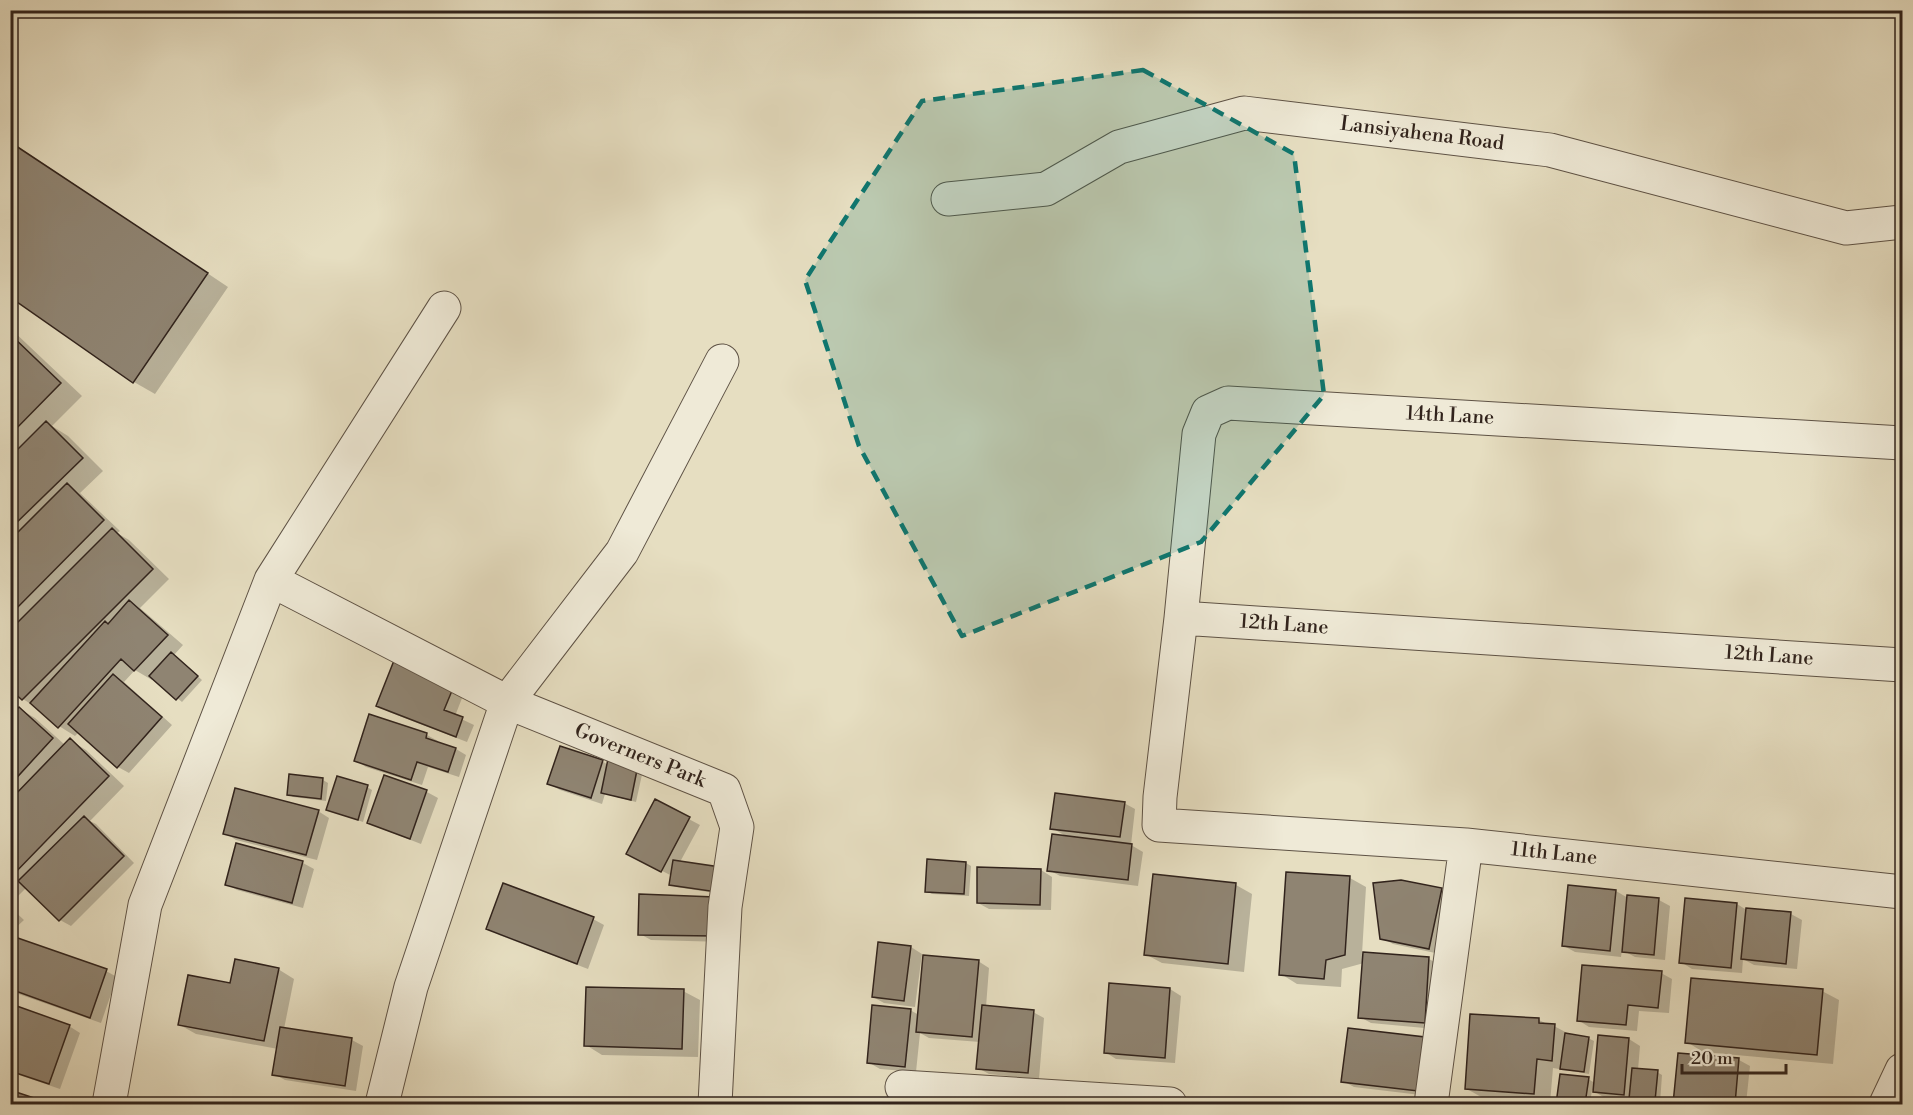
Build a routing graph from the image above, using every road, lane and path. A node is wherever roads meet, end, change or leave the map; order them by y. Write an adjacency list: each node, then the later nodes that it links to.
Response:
1 (948, 199): 2 (street, Lansiyahena Road)
2 (1902, 222)
3 (444, 308): 6 (street)
4 (722, 361): 9 (street)
5 (1902, 443): 7 (street, 14th Lane)
6 (271, 580): 9 (street, Governers Park); 14 (street)
7 (1181, 618): 8 (street, 12th Lane); 10 (street)
8 (1902, 665)
9 (507, 702): 15 (street); 16 (street, Governers Park)
10 (1466, 845): 11 (street, 11th Lane); 18 (street)
11 (1902, 892)
12 (1902, 1070): 19 (street)
13 (902, 1087): 17 (street)
14 (109, 1104)
15 (382, 1104)
16 (715, 1104)
17 (1170, 1104)
18 (1431, 1104)
19 (1886, 1104)

